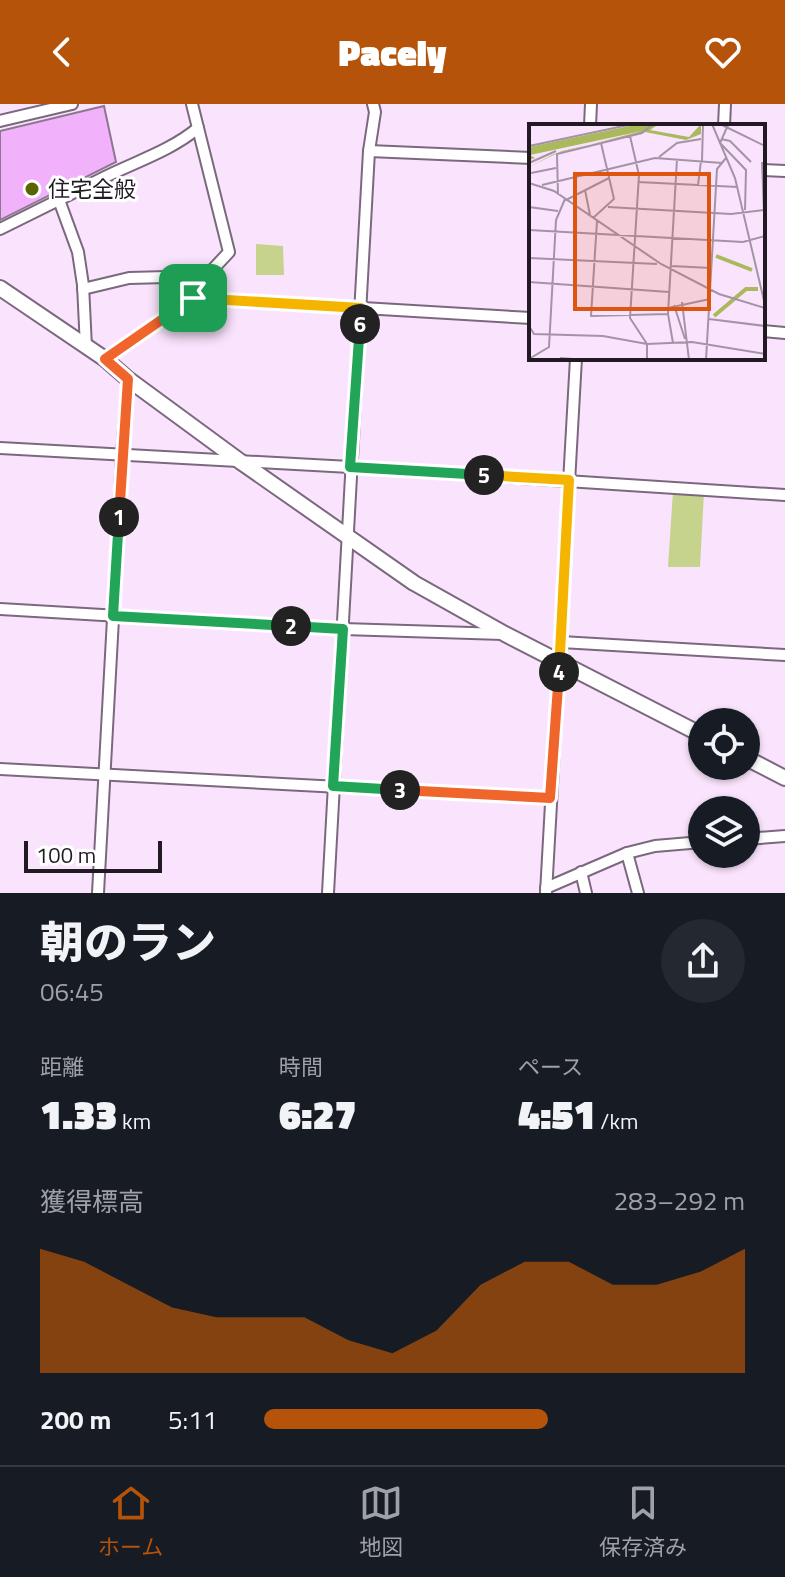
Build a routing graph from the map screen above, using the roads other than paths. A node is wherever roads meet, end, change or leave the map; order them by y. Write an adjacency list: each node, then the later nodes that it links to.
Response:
1 (72, 104): 6 (street)
2 (192, 104): 9 (street)
3 (373, 104): 10 (street)
4 (591, 104): 7 (street)
5 (725, 104): 8 (street)
6 (0, 121)
7 (590, 124)
8 (724, 124)
9 (198, 128): 14 (street); 16 (street)
10 (369, 151): 11 (street); 20 (street)
11 (529, 158)
12 (765, 170): 13 (street)
13 (785, 171)
14 (59, 200): 15 (street); 18 (street)
15 (0, 229)
16 (202, 281): 18 (street); 19 (street)
17 (0, 288): 24 (street)
18 (83, 289): 24 (street)
19 (193, 298): 20 (street); 25 (street)
20 (361, 308): 21 (street); 31 (street)
21 (529, 318)
22 (765, 331): 23 (street)
23 (785, 333)
24 (86, 347): 25 (street)
25 (105, 359): 27 (street)
26 (576, 360): 32 (street)
27 (128, 379): 29 (street); 30 (street)
28 (0, 448): 29 (street)
29 (122, 454): 30 (street); 36 (street)
30 (241, 462): 31 (street); 34 (street)
31 (350, 467): 32 (street); 34 (street)
32 (569, 480): 33 (street); 39 (street)
33 (785, 495)
34 (348, 537): 37 (street); 38 (street)
35 (0, 609): 36 (street)
36 (113, 616): 37 (street); 45 (street)
37 (343, 629): 38 (street); 47 (street)
38 (505, 634): 41 (street)
39 (561, 642): 40 (street); 41 (street)
40 (785, 655)
41 (560, 661): 42 (street); 48 (street)
42 (688, 728)
43 (760, 765): 46 (street)
44 (0, 769): 45 (street)
45 (105, 775): 47 (street); 55 (street)
46 (785, 778)
47 (333, 786): 48 (street); 56 (street)
48 (550, 798): 54 (street)
49 (785, 836): 50 (street)
50 (760, 838)
51 (688, 843): 52 (street)
52 (627, 853): 53 (street); 58 (street)
53 (581, 872): 54 (street); 57 (street)
54 (546, 890)
55 (98, 893)
56 (328, 893)
57 (586, 893)
58 (638, 893)

